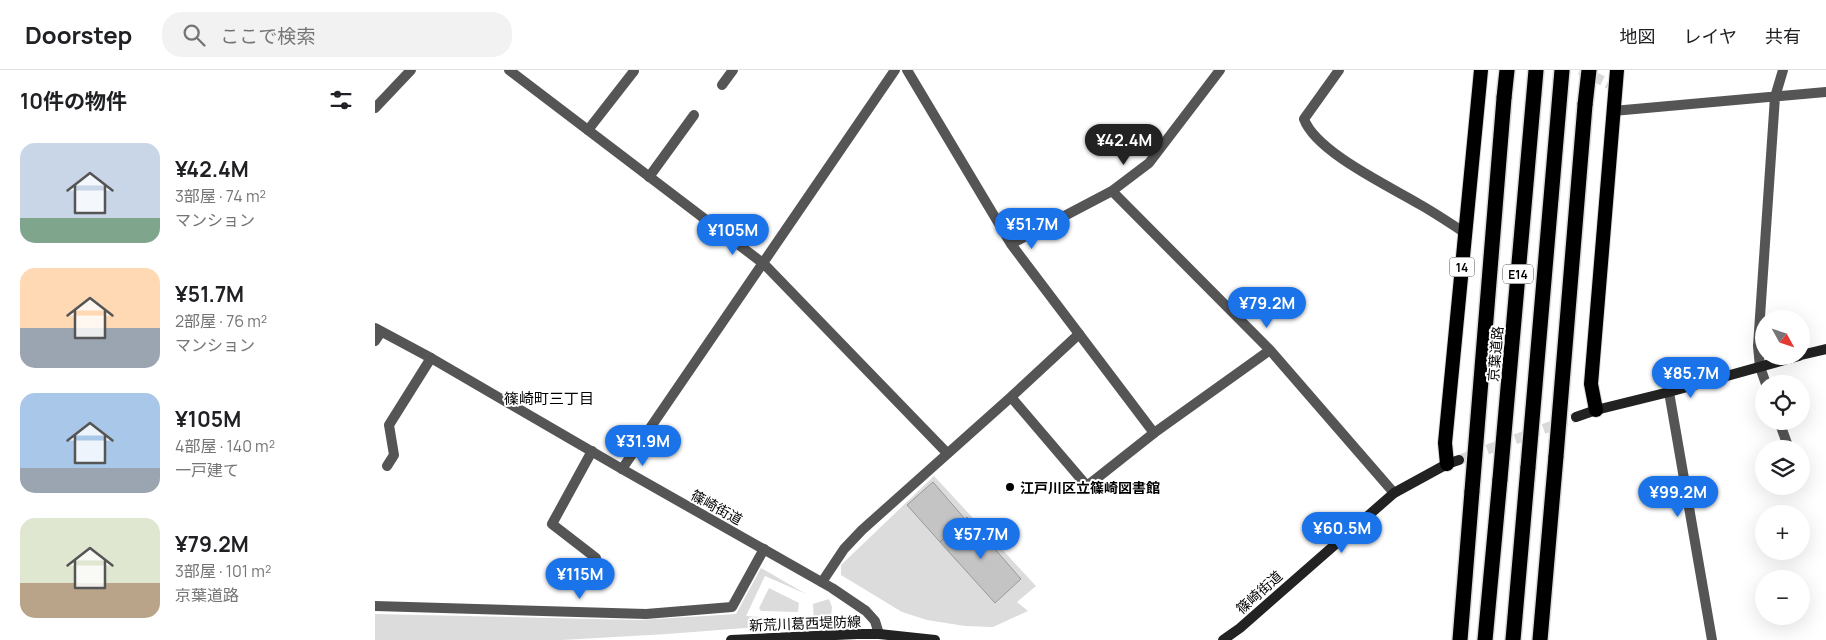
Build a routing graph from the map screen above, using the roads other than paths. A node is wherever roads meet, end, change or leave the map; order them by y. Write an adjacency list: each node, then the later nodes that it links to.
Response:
1 (411, 70): 19 (street)
2 (509, 70): 22 (street)
3 (733, 70): 16 (street)
4 (895, 70): 27 (street)
5 (907, 70): 26 (street)
6 (1220, 70): 24 (street)
7 (1339, 70): 25 (street)
8 (1481, 70): 25 (highway, 14)
9 (1507, 70): 58 (highway, E14, bridge)
10 (1535, 70): 59 (highway, 京葉道路 / E14, bridge)
11 (1562, 70): 60 (highway, E14, bridge)
12 (1589, 70): 61 (highway, bridge)
13 (1617, 70): 20 (highway)
14 (1783, 70): 18 (street)
15 (634, 71): 22 (street)
16 (722, 84)
17 (1826, 92): 18 (street)
18 (1775, 97): 20 (street); 36 (street)
19 (375, 108)
20 (1613, 111): 40 (highway)
21 (694, 115): 23 (street)
22 (587, 130): 23 (street)
23 (649, 177): 27 (street)
24 (1112, 191): 26 (street); 32 (street)
25 (1465, 233): 45 (highway, 14)
26 (1011, 244): 29 (street)
27 (764, 264): 44 (street); 47 (street)
28 (378, 330): 30 (street); 34 (street, 篠崎街道)
29 (1079, 334): 39 (street); 42 (street)
30 (375, 341)
31 (1826, 348): 33 (main road)
32 (1270, 350): 42 (street); 48 (street)
33 (1810, 353)
34 (431, 358): 43 (street, 篠崎街道); 46 (street)
35 (1767, 365): 36 (main road)
36 (1760, 367): 37 (street); 38 (main road)
37 (1763, 375)
38 (1669, 392): 40 (main road); 62 (street)
39 (1011, 397): 42 (street); 44 (street)
40 (1596, 410): 41 (main road)
41 (1576, 417)
42 (1154, 433)
43 (592, 451): 47 (street, 篠崎街道); 50 (street)
44 (947, 453): 51 (street)
45 (1453, 462): 48 (main road, 篠崎街道)
46 (387, 466)
47 (622, 469): 49 (street, 篠崎街道)
48 (1394, 493): 57 (main road, 篠崎街道)
49 (764, 549): 51 (street, 篠崎街道); 52 (street)
50 (596, 558)
51 (822, 582): 53 (street, 篠崎街道)
52 (375, 606)
53 (879, 634): 54 (main road, 新荒川葛西堤防線); 56 (main road)
54 (769, 638): 55 (main road, 新荒川葛西堤防線)
55 (731, 640)
56 (935, 640)
57 (1223, 640)
58 (1460, 640)
59 (1485, 640)
60 (1513, 640)
61 (1540, 640)
62 (1712, 640)

